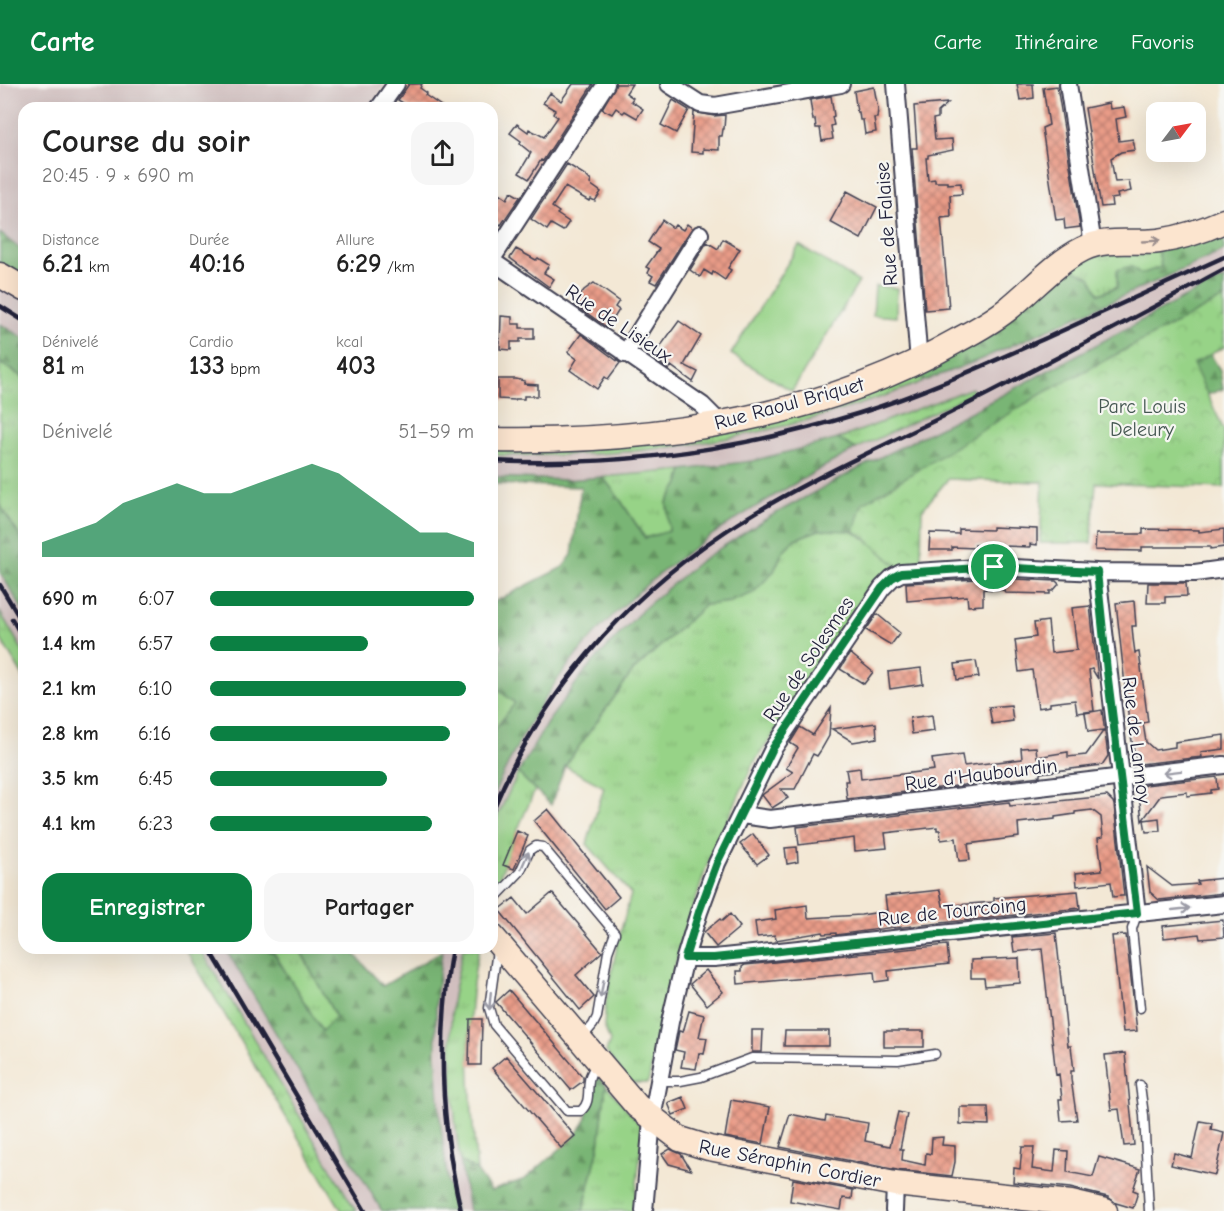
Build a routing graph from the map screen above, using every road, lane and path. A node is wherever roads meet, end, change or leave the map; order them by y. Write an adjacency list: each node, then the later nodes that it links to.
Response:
1 (396, 84): 8 (street)
2 (606, 84): 12 (street)
3 (669, 84): 7 (street)
4 (841, 84): 7 (street)
5 (896, 84): 17 (street, Rue de Falaise)
6 (1068, 84): 11 (street)
7 (803, 87)
8 (383, 102)
9 (1224, 221): 11 (street, Rue Raoul Briquet, one-way to 9)
10 (700, 234): 16 (street)
11 (1093, 245): 17 (street, Rue Raoul Briquet)
12 (498, 251)
13 (498, 264): 16 (street, Rue de Lisieux)
14 (0, 275): 15 (street)
15 (18, 286)
16 (625, 354): 18 (street, Rue de Lisieux)
17 (919, 362): 18 (street, Rue Raoul Briquet)
18 (720, 423): 19 (street, Rue Raoul Briquet)
19 (498, 440)
20 (1224, 569): 21 (street, Rue de Solesmes)
21 (1097, 572): 23 (street, Rue de Lannoy); 24 (street, Rue de Solesmes)
22 (1224, 765): 23 (street, Rue d'Haubourdin, one-way to 23)
23 (1121, 778): 24 (street, Rue d'Haubourdin); 27 (street, Rue de Lannoy)
24 (742, 815): 30 (street, Rue de Solesmes)
25 (498, 895): 32 (lane, one-way to 32)
26 (1224, 904): 27 (street, Rue de Tourcoing, one-way to 26)
27 (1137, 913): 30 (street, Rue de Tourcoing); 31 (lane)
28 (498, 944): 32 (street, Rue Séraphin Cordier)
29 (494, 954): 34 (lane, one-way to 34)
30 (685, 958): 35 (street, Rue de Solesmes)
31 (1140, 1008)
32 (580, 1040): 34 (street, Rue Séraphin Cordier)
33 (935, 1054): 35 (lane)
34 (598, 1060): 37 (street, Rue Séraphin Cordier)
35 (658, 1081): 37 (street, Rue de Solesmes)
36 (1140, 1085): 43 (lane)
37 (652, 1119): 38 (street, Rue Séraphin Cordier); 40 (street, Rue de Solesmes)
38 (895, 1184): 39 (street, Rue Séraphin Cordier); 41 (street)
39 (1071, 1207): 42 (street, Rue Séraphin Cordier)
40 (644, 1211)
41 (894, 1211)
42 (1105, 1211)
43 (1149, 1211)

